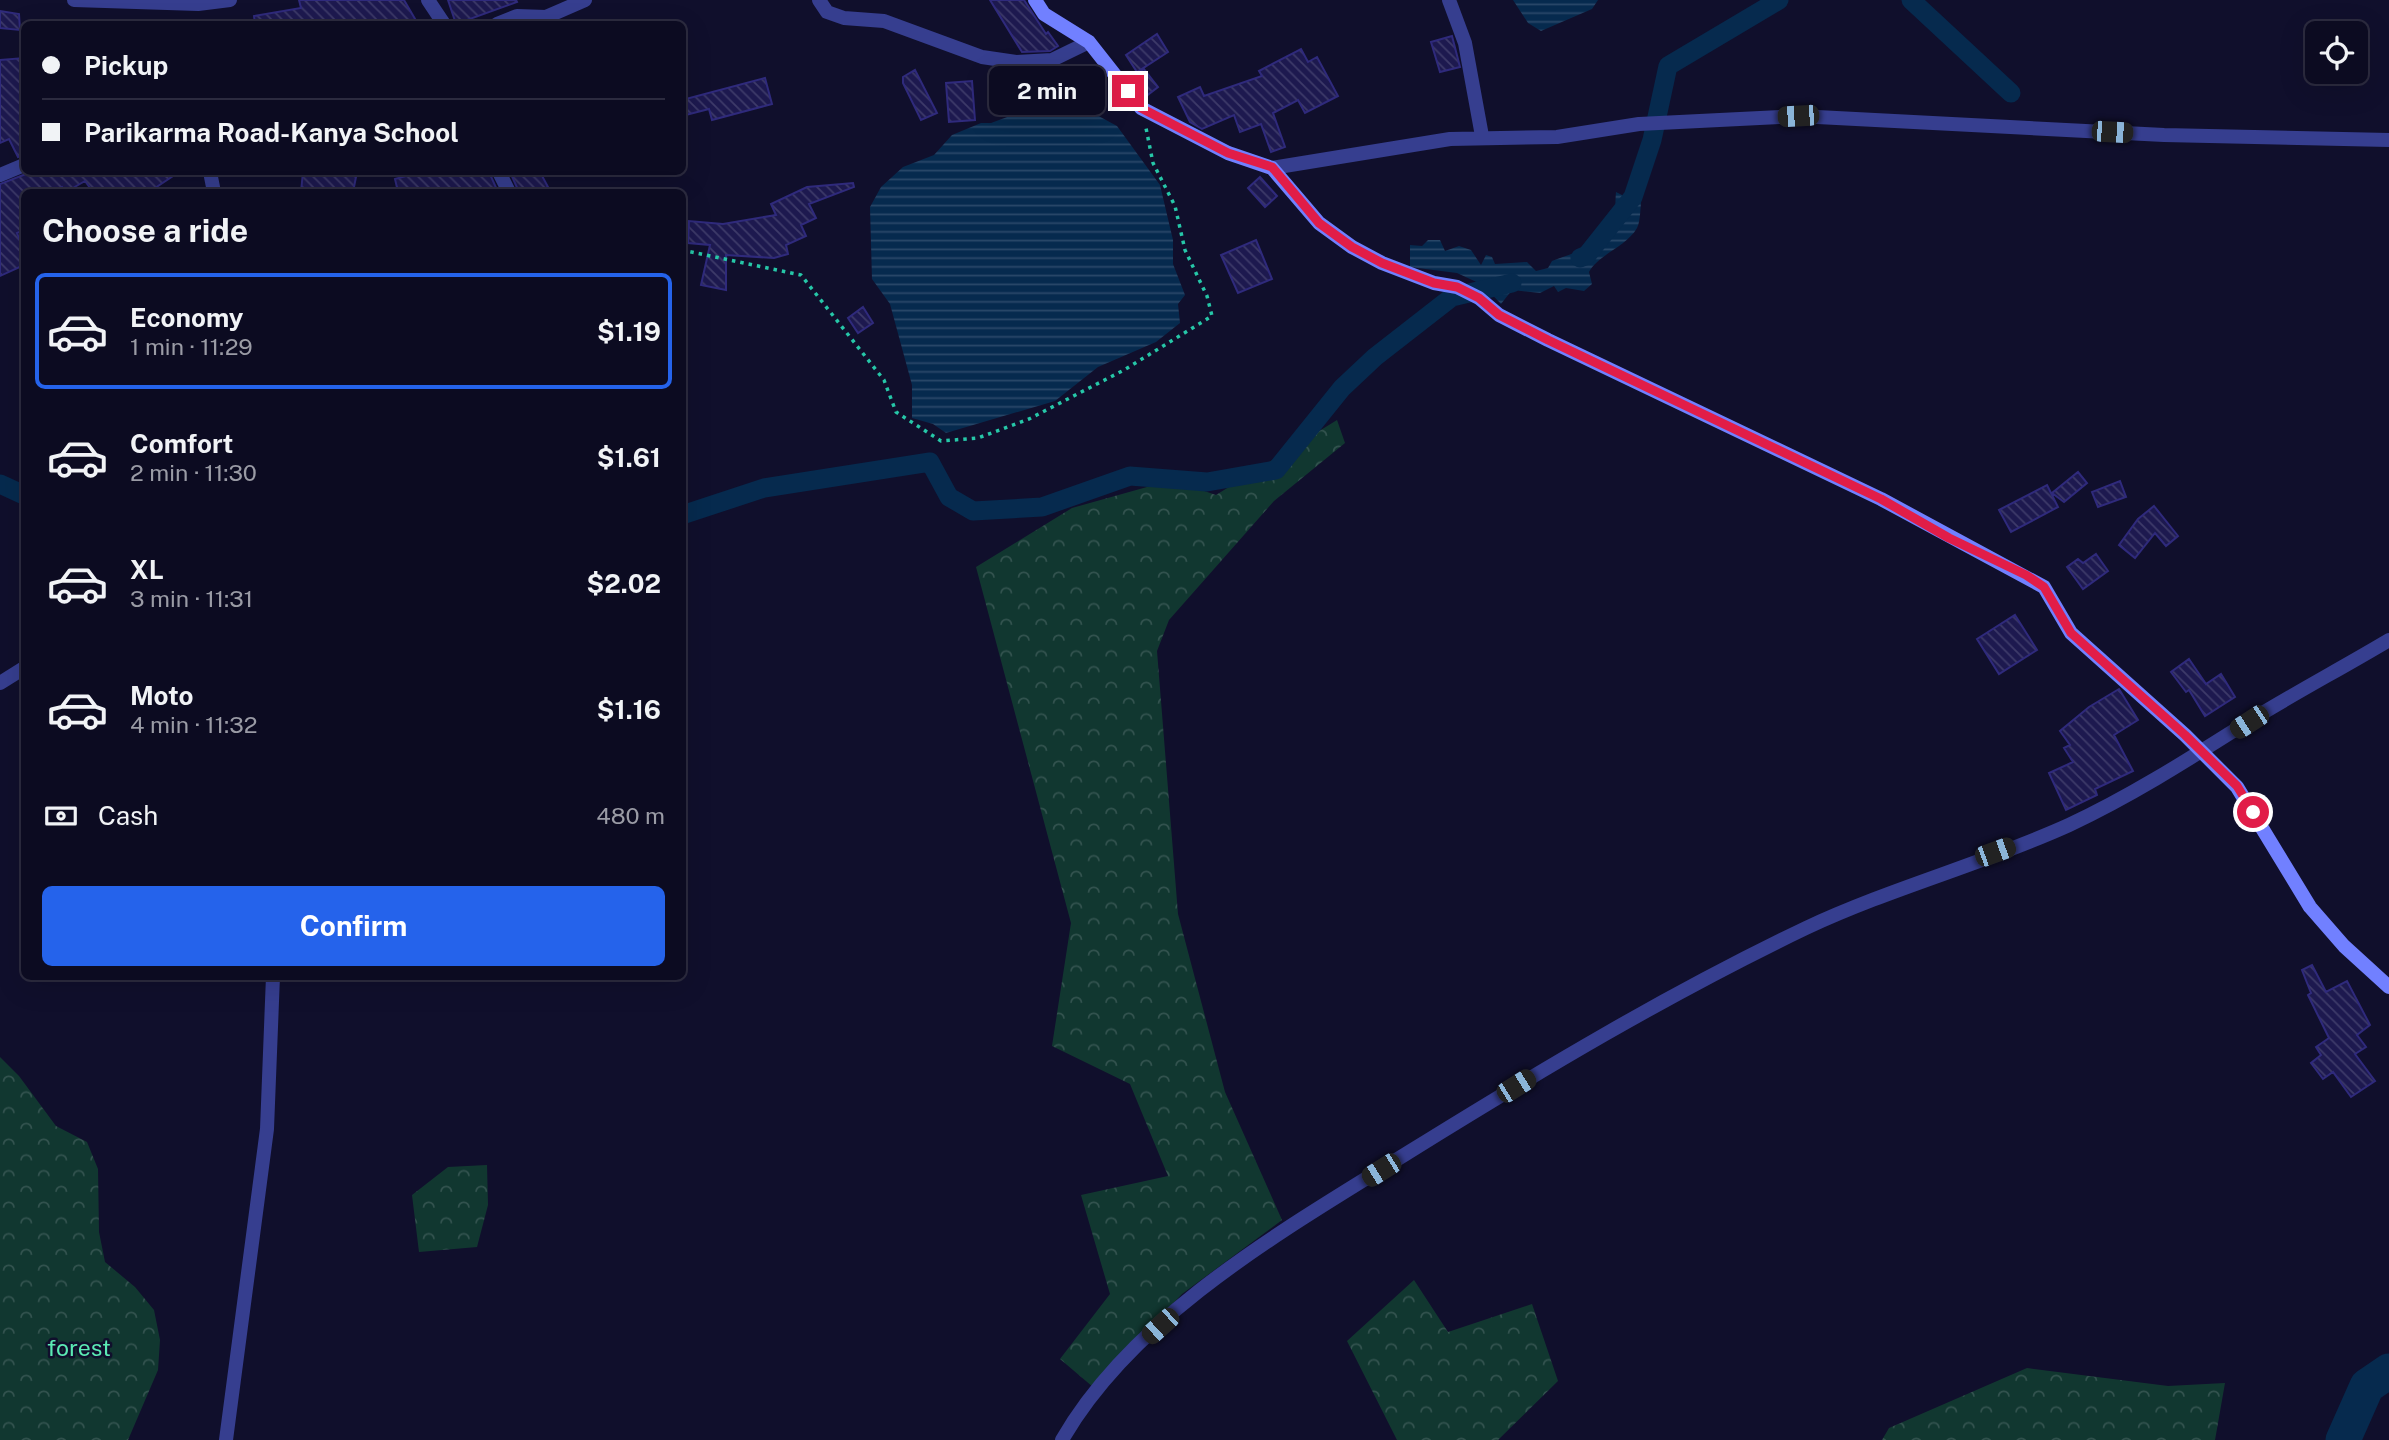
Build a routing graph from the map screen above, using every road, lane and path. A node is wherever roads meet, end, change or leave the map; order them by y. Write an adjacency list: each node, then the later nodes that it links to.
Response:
1 (74, 0): 2 (street)
2 (162, 0): 3 (street)
3 (230, 0)
4 (428, 0): 9 (street)
5 (586, 0): 10 (street)
6 (819, 0): 11 (street)
7 (1035, 0): 11 (street)
8 (1449, 0): 13 (street)
9 (442, 21)
10 (504, 21)
11 (1089, 41): 12 (street)
12 (1141, 108): 16 (street); 18 (path)
13 (1482, 136): 14 (street); 16 (street)
14 (2389, 140)
15 (21, 166): 17 (street)
16 (1272, 167): 22 (street)
17 (0, 175)
18 (686, 251)
19 (2389, 640): 22 (street)
20 (21, 669): 21 (street)
21 (0, 682)
22 (2201, 753): 24 (street); 26 (street)
23 (273, 980): 25 (street)
24 (2389, 987)
25 (226, 1440)
26 (1062, 1440)

